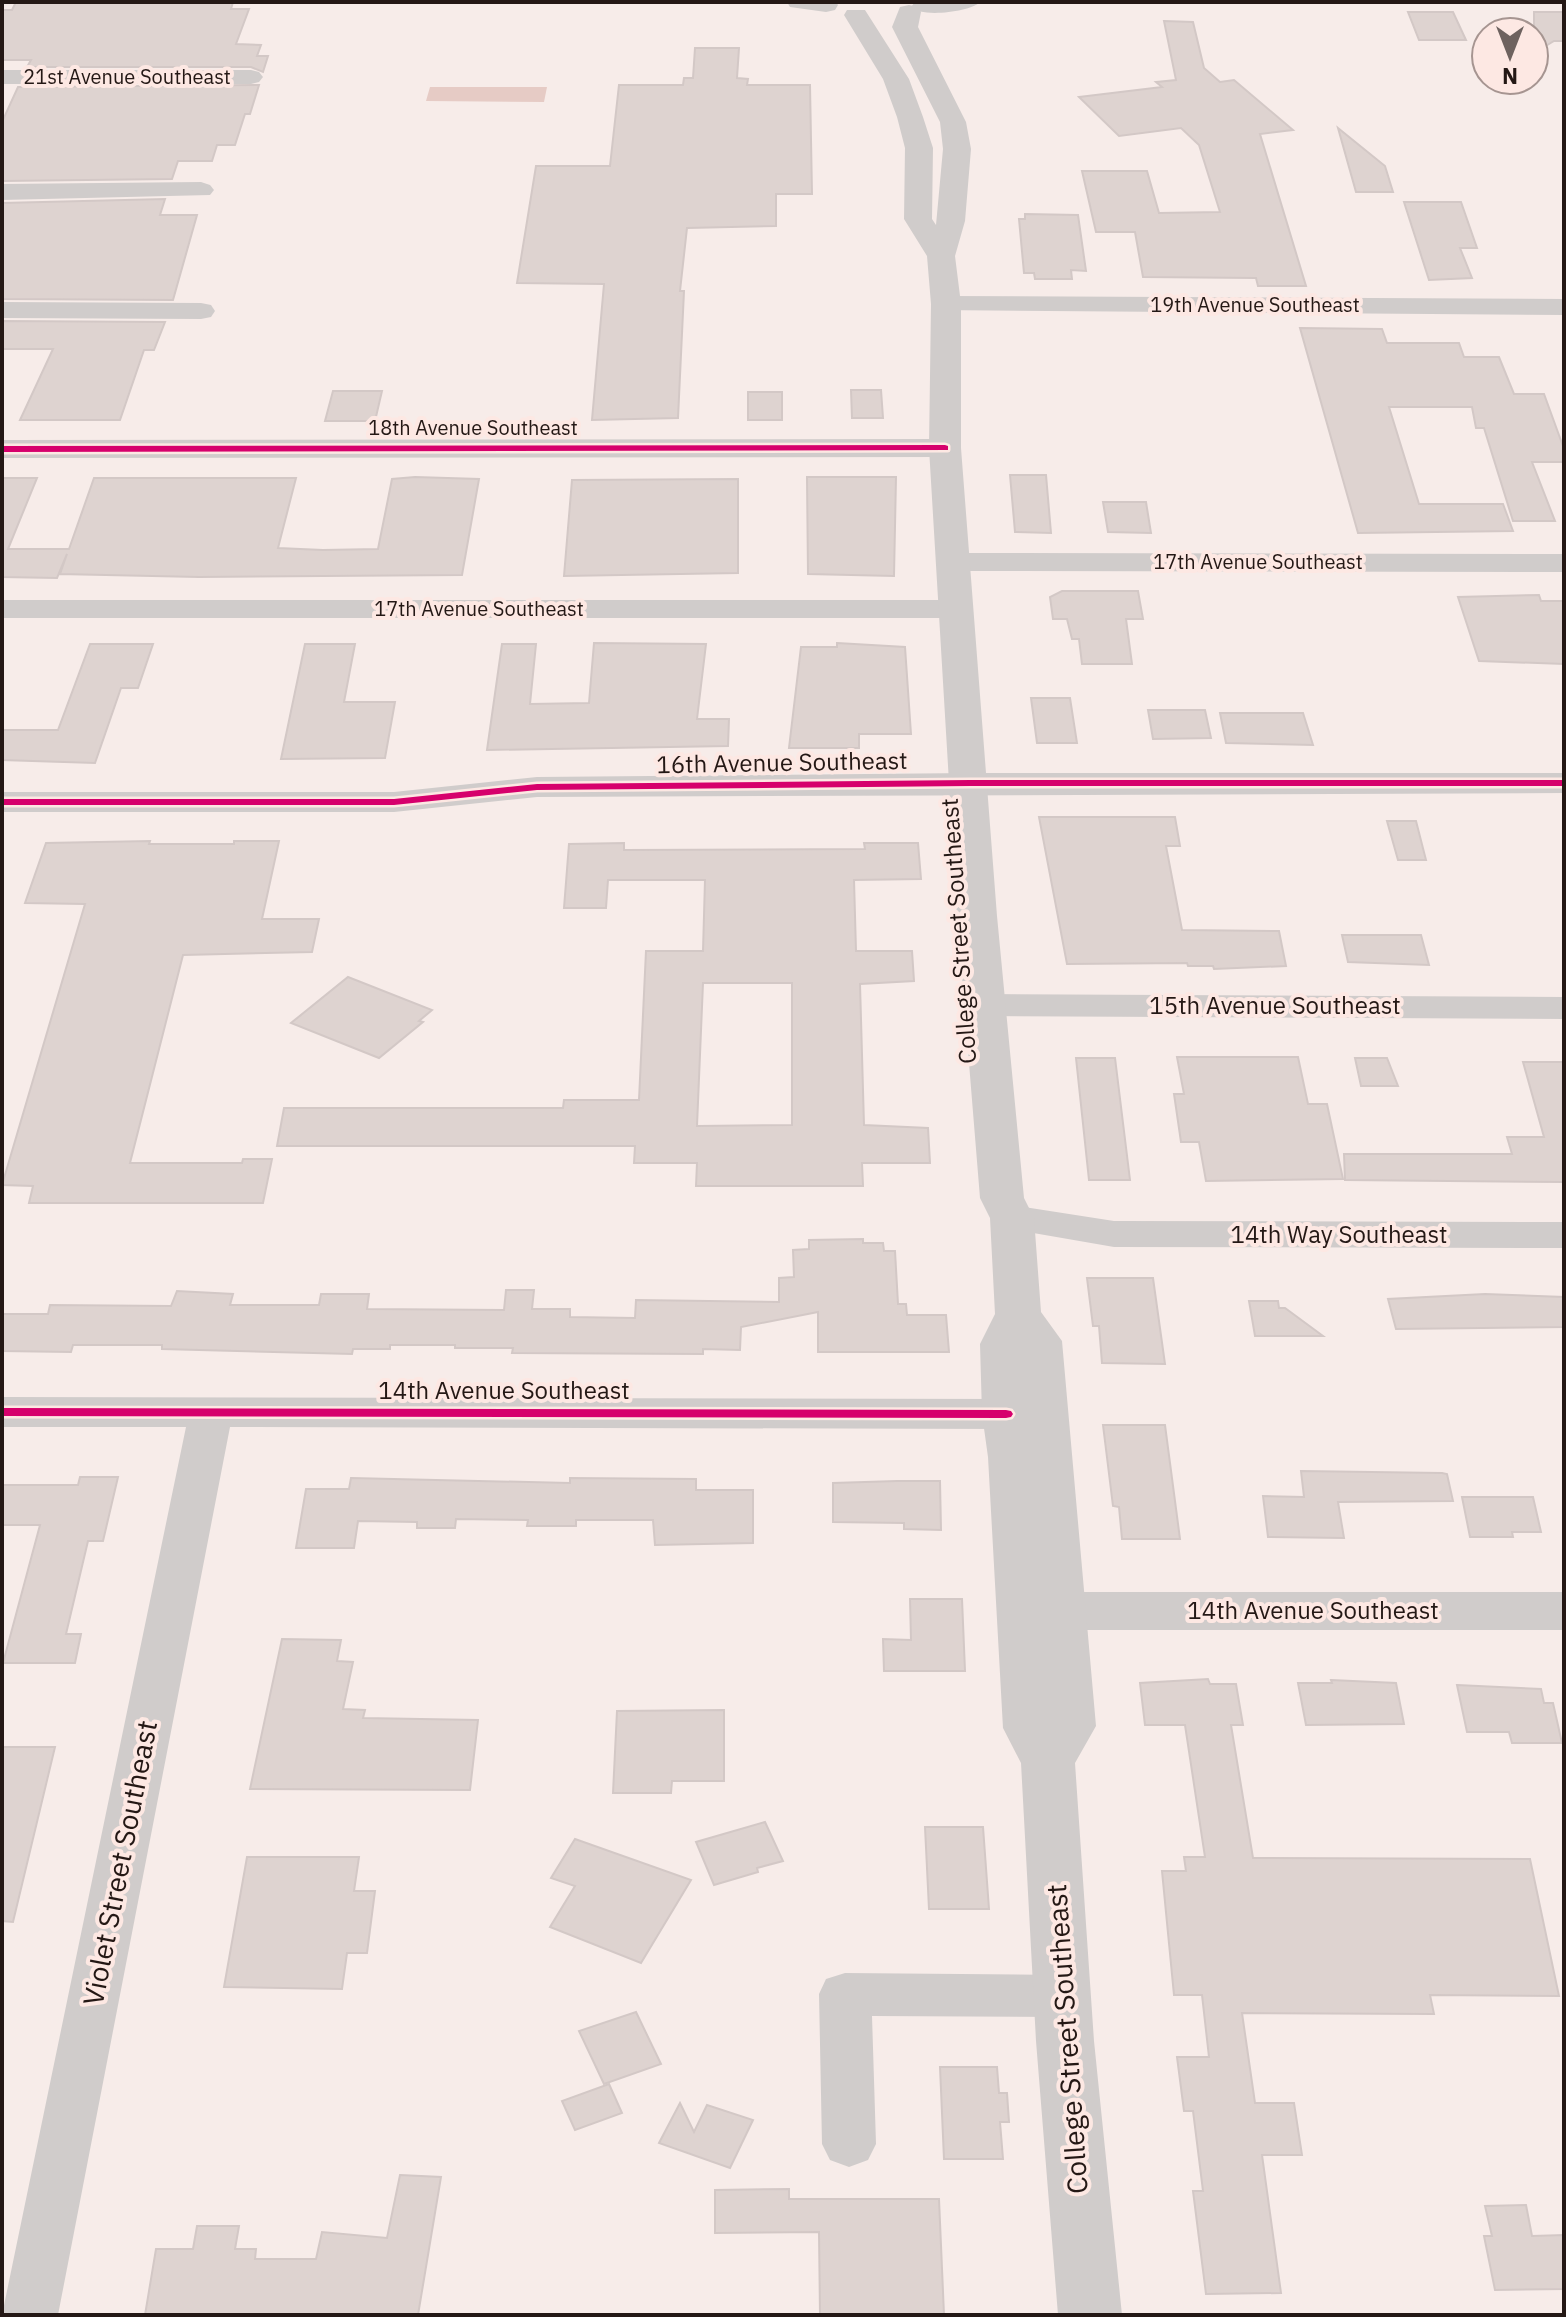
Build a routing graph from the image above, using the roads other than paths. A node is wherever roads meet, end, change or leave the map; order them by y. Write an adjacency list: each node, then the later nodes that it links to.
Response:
1 (799, 2): 3 (main road)
2 (969, 2): 4 (street)
3 (824, 4): 5 (main road)
4 (919, 7): 5 (main road); 10 (main road, College Street Southeast)
5 (856, 15): 10 (main road, College Street Southeast)
6 (2, 77): 7 (street, 21st Avenue Southeast)
7 (251, 77)
8 (201, 190): 9 (street)
9 (2, 192)
10 (941, 256): 11 (main road, College Street Southeast)
11 (946, 304): 12 (street, 19th Avenue Southeast); 15 (main road, College Street Southeast)
12 (1564, 307)
13 (2, 310): 14 (street)
14 (201, 311)
15 (945, 448): 16 (street, 18th Avenue Southeast); 17 (main road, College Street Southeast)
16 (2, 449)
17 (952, 562): 18 (street, 17th Avenue Southeast); 20 (main road, College Street Southeast)
18 (1564, 563)
19 (2, 609): 20 (street, 17th Avenue Southeast)
20 (956, 609): 21 (main road, College Street Southeast)
21 (970, 783): 22 (street, 16th Avenue Southeast); 23 (street, 16th Avenue Southeast); 24 (main road, College Street Southeast)
22 (1564, 783)
23 (2, 802)
24 (987, 1005): 25 (street, 15th Avenue Southeast); 27 (main road, College Street Southeast)
25 (1564, 1008)
26 (1564, 1235): 27 (street, 14th Way Southeast)
27 (1013, 1236): 28 (main road, College Street Southeast)
28 (1018, 1314): 31 (main road, College Street Southeast); 32 (main road, College Street Southeast)
29 (2, 1412): 30 (street, 14th Avenue Southeast)
30 (211, 1412): 31 (street, 14th Avenue Southeast); 37 (street, Violet Street Southeast)
31 (1006, 1414): 34 (main road, College Street Southeast)
32 (1062, 1611): 33 (main road, 14th Avenue Southeast); 34 (main road, College Street Southeast)
33 (1564, 1611)
34 (1048, 1763): 35 (main road, College Street Southeast)
35 (1062, 1996): 36 (street); 38 (main road, College Street Southeast)
36 (849, 2144)
37 (29, 2315)
38 (1090, 2315)

